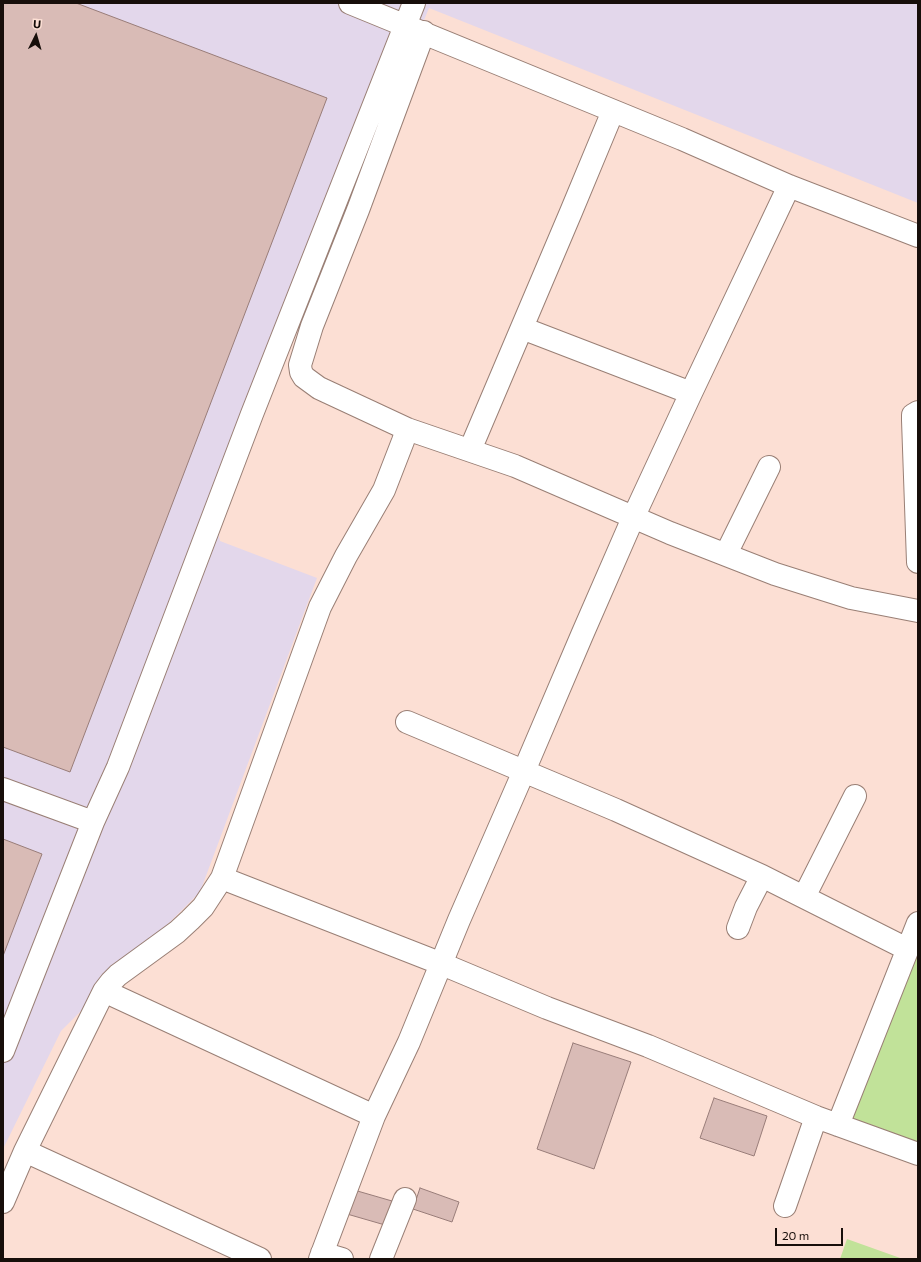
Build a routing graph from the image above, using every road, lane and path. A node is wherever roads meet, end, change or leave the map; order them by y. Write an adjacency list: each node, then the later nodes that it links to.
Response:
1 (350, 3): 3 (street)
2 (414, 3): 3 (street)
3 (415, 29): 4 (street); 6 (street); 7 (street)
4 (613, 111): 5 (street); 9 (street)
5 (789, 186): 8 (street); 10 (street)
6 (336, 202): 7 (street); 23 (street)
7 (358, 210): 12 (street)
8 (918, 236)
9 (522, 328): 10 (street); 13 (street)
10 (691, 393): 15 (street)
11 (918, 412): 17 (street)
12 (407, 429): 13 (street); 25 (street)
13 (470, 450): 15 (street)
14 (769, 466): 16 (street)
15 (633, 518): 16 (street); 20 (street)
16 (726, 554): 18 (street)
17 (918, 562)
18 (918, 611)
19 (407, 722): 20 (street)
20 (524, 771): 24 (street); 30 (street)
21 (3, 789): 23 (street)
22 (855, 796): 26 (street)
23 (93, 822): 32 (street)
24 (762, 876): 26 (street); 28 (street)
25 (222, 878): 30 (street); 31 (street)
26 (804, 897): 29 (street)
27 (918, 923): 29 (street)
28 (738, 928)
29 (907, 949): 35 (street)
30 (442, 964): 33 (street); 34 (street)
31 (104, 991): 33 (street); 36 (street)
32 (3, 1051)
33 (374, 1116): 41 (street)
34 (816, 1118): 35 (street); 40 (street)
35 (838, 1125): 37 (street)
36 (25, 1151): 39 (street); 42 (street)
37 (918, 1154)
38 (405, 1199): 43 (street)
39 (3, 1202)
40 (785, 1206)
41 (328, 1257)
42 (260, 1259)
43 (381, 1259)

